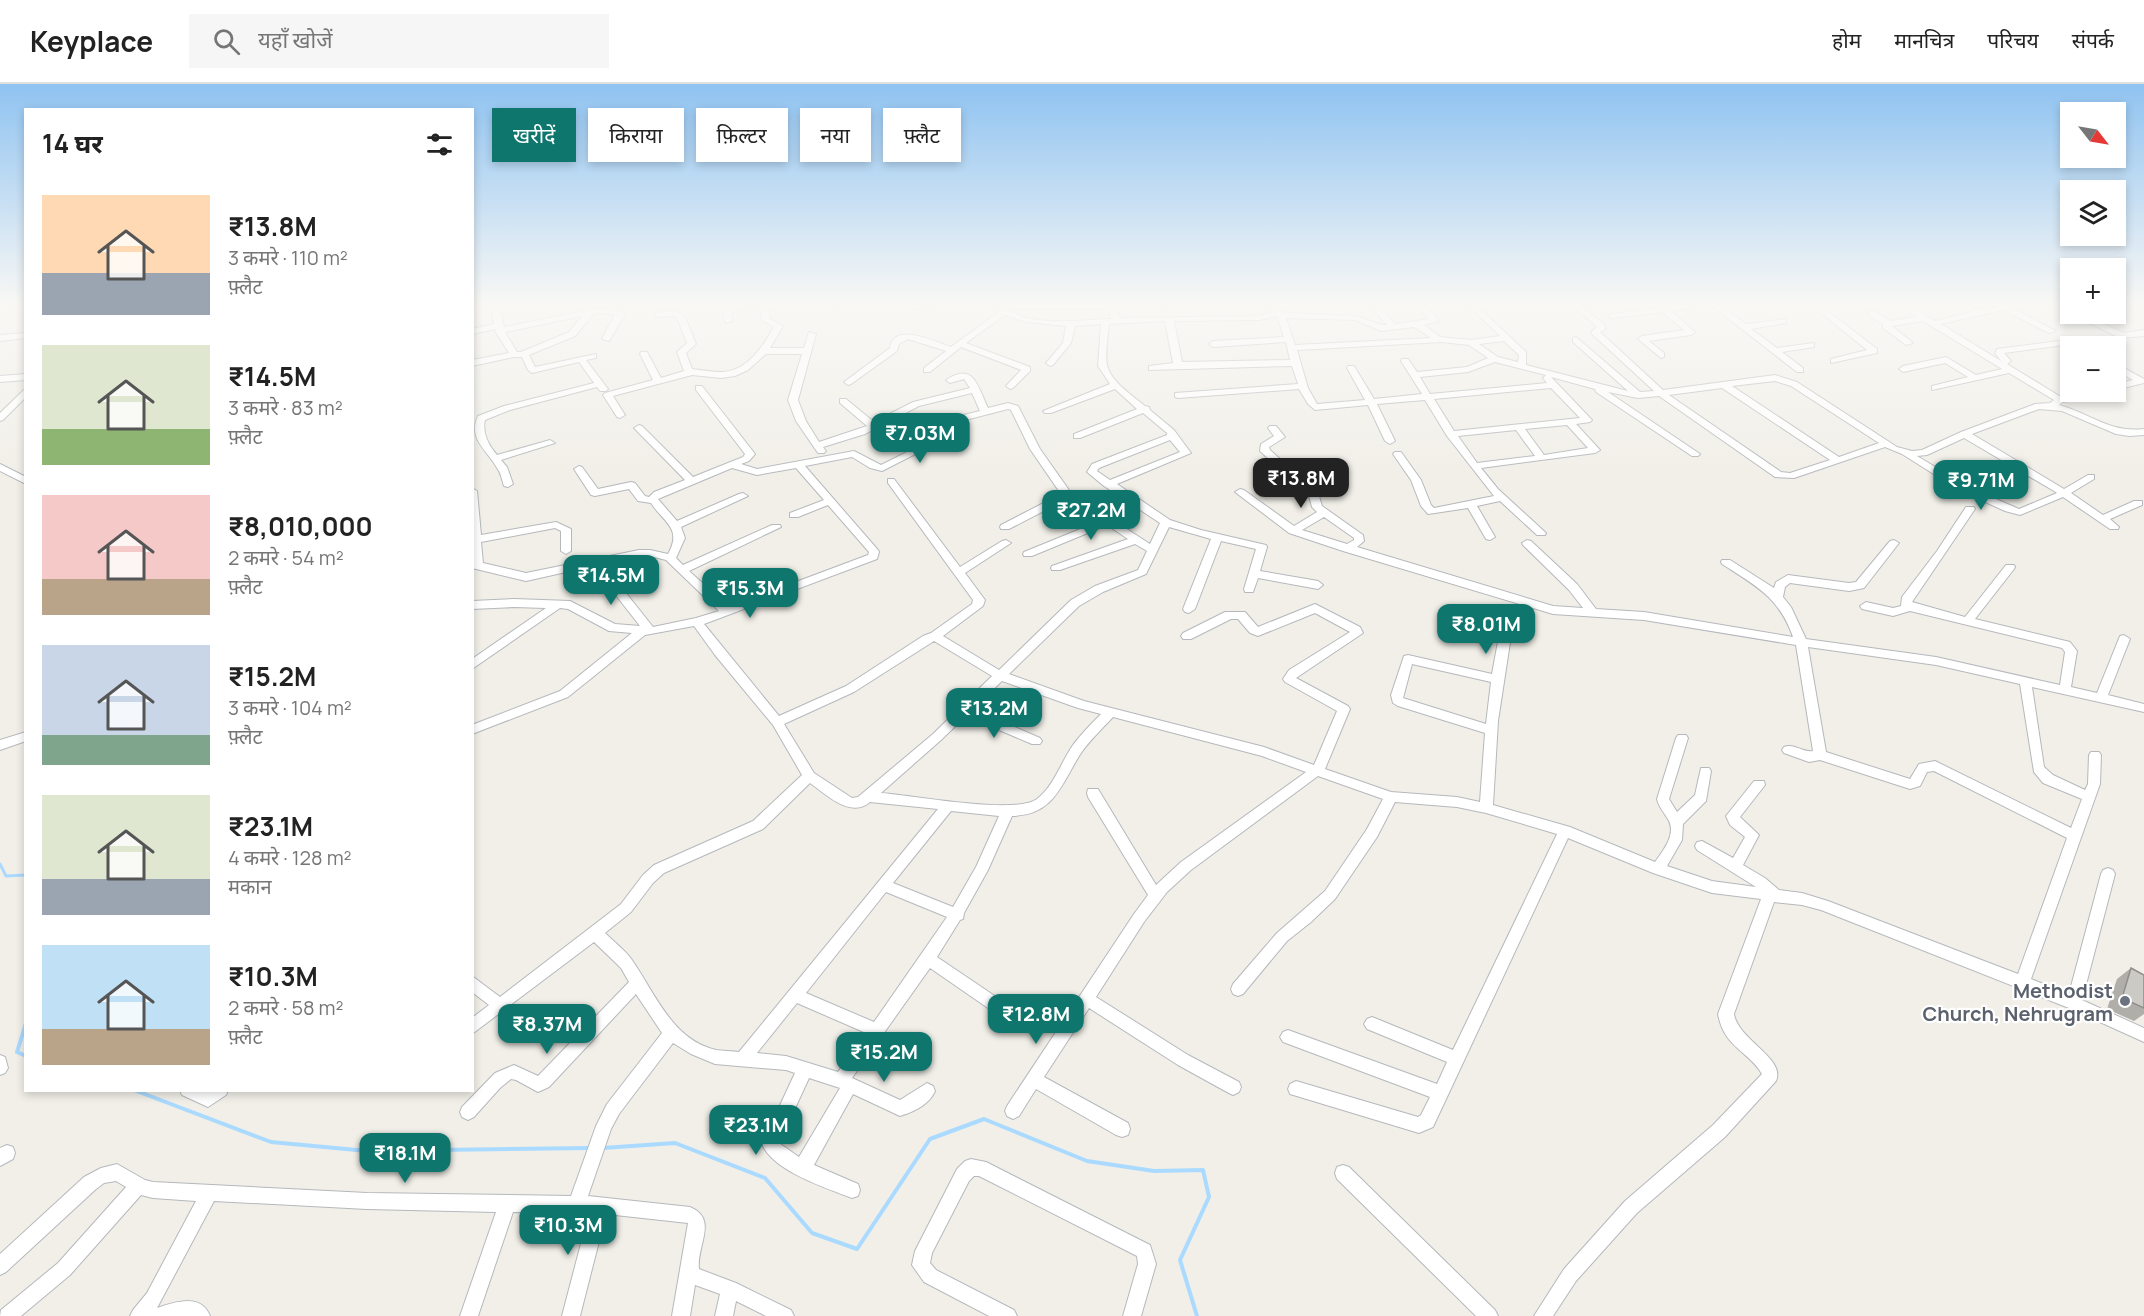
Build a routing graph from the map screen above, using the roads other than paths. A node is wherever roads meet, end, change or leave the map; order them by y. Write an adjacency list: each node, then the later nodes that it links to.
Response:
1 (528, 362): 2 (street)
2 (566, 362)
3 (584, 362): 41 (street)
4 (648, 362): 39 (street)
5 (685, 362): 33 (street)
6 (750, 362): 33 (street)
7 (803, 362): 82 (street)
8 (875, 362): 40 (street)
9 (936, 362): 28 (street)
10 (1006, 362): 46 (street)
11 (1102, 362): 44 (street)
12 (1406, 362): 34 (street)
13 (1486, 362): 34 (street)
14 (1508, 362): 24 (street)
15 (1522, 362): 24 (street)
16 (1601, 362): 55 (street)
17 (1628, 362): 52 (street)
18 (1790, 362): 29 (street)
19 (1934, 362): 27 (street)
20 (1950, 362): 36 (street)
21 (1295, 363): 23 (street); 47 (street)
22 (1999, 363): 30 (street)
23 (1178, 365): 25 (street)
24 (1522, 366): 31 (street)
25 (1152, 368)
26 (1351, 368): 61 (street)
27 (1903, 369)
28 (927, 370)
29 (1800, 370)
30 (2009, 370): 36 (street); 60 (street)
31 (1543, 372): 45 (street); 48 (street)
32 (2126, 372): 43 (street)
33 (689, 373): 39 (street)
34 (1415, 375): 56 (street)
35 (24, 377): 37 (street)
36 (1973, 377): 50 (street)
37 (0, 379)
38 (950, 380): 51 (street)
39 (658, 381): 53 (street)
40 (848, 382)
41 (600, 384): 53 (street); 87 (street)
42 (1722, 384): 52 (street); 81 (street); 88 (street)
43 (2126, 384)
44 (1116, 385): 62 (street); 64 (street)
45 (1551, 385): 56 (street); 69 (street)
46 (1010, 386)
47 (1304, 386): 54 (street); 61 (street)
48 (1592, 386): 55 (street); 85 (street)
49 (699, 388): 91 (street)
50 (1935, 388)
51 (975, 390): 65 (street); 70 (street)
52 (1661, 393): 55 (street); 88 (street)
53 (608, 394): 66 (street)
54 (1178, 395)
55 (1638, 395)
56 (1430, 397): 61 (street); 75 (street)
57 (843, 401): 70 (street)
58 (2060, 401): 60 (street)
59 (18, 402): 63 (street); 67 (street)
60 (2057, 402): 74 (street); 76 (street)
61 (1372, 403): 79 (street)
62 (1146, 409): 77 (street); 78 (street)
63 (0, 411)
64 (1048, 411)
65 (985, 412): 68 (street); 105 (street)
66 (620, 415)
67 (0, 418)
68 (954, 420)
69 (1570, 423): 73 (street); 86 (street)
70 (878, 424): 82 (street); 89 (street)
71 (639, 428): 98 (street)
72 (1273, 428): 114 (street)
73 (1519, 428): 75 (street); 86 (street)
74 (2144, 432)
75 (1450, 434): 92 (street)
76 (1964, 434): 83 (street); 104 (street)
77 (1077, 436)
78 (1172, 436): 101 (street); 101 (street)
79 (1390, 441)
80 (550, 443): 87 (street)
81 (1886, 444): 83 (street); 88 (street)
82 (818, 446): 89 (street)
83 (1906, 453): 102 (street)
84 (1398, 454): 111 (street)
85 (1695, 454)
86 (1542, 458): 92 (street)
87 (495, 459): 100 (street)
88 (1836, 459)
89 (826, 460): 90 (street)
90 (798, 464): 91 (street); 109 (street)
91 (732, 465): 98 (street)
92 (1474, 466): 107 (street)
93 (0, 467): 97 (street)
94 (579, 469): 108 (street)
95 (1997, 475): 102 (street)
96 (2091, 477): 104 (street)
97 (24, 480)
98 (692, 481): 108 (street)
99 (891, 482): 143 (street)
100 (508, 484)
101 (1108, 484): 118 (street)
102 (1969, 489): 104 (street)
103 (1240, 492): 123 (street)
104 (2064, 493): 116 (street)
105 (1067, 495): 117 (street); 121 (street)
106 (743, 496): 119 (street)
107 (1501, 498): 111 (street); 124 (street)
108 (653, 500): 119 (street)
109 (830, 501): 115 (street); 153 (street)
110 (2138, 503): 116 (street)
111 (1471, 505): 126 (street)
112 (1970, 508): 151 (street)
113 (474, 510): 127 (street)
114 (1324, 512): 123 (street); 132 (street)
115 (794, 515)
116 (2102, 519): 122 (street)
117 (1106, 522): 128 (street); 135 (street)
118 (1166, 522): 125 (street); 133 (street)
119 (676, 525): 136 (street)
120 (776, 527): 142 (street)
121 (1005, 527)
122 (2114, 527)
123 (1293, 531): 132 (street)
124 (1541, 533)
125 (1217, 537): 144 (street); 152 (street)
126 (1490, 537)
127 (477, 539): 134 (street); 139 (street)
128 (1135, 540): 133 (street); 141 (street)
129 (1006, 543): 143 (street)
130 (1527, 543): 154 (street)
131 (1894, 543): 147 (street)
132 (1347, 549): 154 (street)
133 (1152, 550): 164 (street)
134 (566, 552)
135 (1028, 554)
136 (671, 558): 137 (street); 142 (street)
137 (595, 562): 139 (street); 157 (street)
138 (1726, 562): 147 (street)
139 (475, 565)
140 (2010, 567): 155 (street)
141 (1056, 568)
142 (681, 570): 153 (street)
143 (959, 572): 158 (street)
144 (1254, 574): 145 (street); 146 (street)
145 (1318, 585)
146 (1249, 589)
147 (1777, 597): 162 (street)
148 (559, 604): 149 (street); 157 (street); 163 (street)
149 (474, 605)
150 (1866, 606): 151 (street)
151 (1910, 607): 155 (street)
152 (1189, 609)
153 (727, 612): 156 (street)
154 (1592, 612): 162 (street)
155 (1968, 621): 167 (street)
156 (697, 622): 157 (street); 172 (street)
157 (646, 631): 173 (street)
158 (935, 636): 164 (street); 172 (street)
159 (1188, 636): 182 (street)
160 (1505, 636): 165 (street)
161 (2124, 639): 168 (street)
162 (1801, 642): 166 (street); 180 (street)
163 (474, 664)
164 (999, 675): 170 (street); 171 (street)
165 (1496, 679): 174 (street); 174 (street)
166 (2025, 680): 167 (street); 189 (street)
167 (2065, 690): 168 (street)
168 (2101, 698): 169 (street)
169 (2144, 708)
170 (964, 710): 177 (street); 187 (street)
171 (1110, 713): 182 (street); 192 (street)
172 (777, 722): 184 (street)
173 (474, 729)
174 (1490, 730): 191 (street)
175 (24, 737): 178 (street)
176 (1682, 738): 193 (street)
177 (1036, 741)
178 (0, 745)
179 (1788, 750): 180 (street)
180 (1820, 755): 195 (street)
181 (2095, 755): 189 (street)
182 (1318, 770): 188 (street); 201 (street)
183 (1705, 771): 193 (street)
184 (809, 776): 187 (street); 204 (street)
185 (1759, 785): 197 (street)
186 (1093, 793): 201 (street)
187 (869, 797): 190 (street)
188 (1391, 797): 191 (street); 209 (street)
189 (2089, 797): 195 (street)
190 (947, 807): 192 (street); 200 (street)
191 (1486, 808): 194 (street)
192 (1008, 811): 203 (street)
193 (1676, 822): 198 (street)
194 (1565, 831): 198 (street); 222 (street)
195 (2075, 836): 207 (street)
196 (1702, 846): 197 (street)
197 (1735, 868): 202 (street)
198 (1658, 869): 202 (street)
199 (2108, 874): 212 (street)
200 (885, 886): 203 (street); 210 (street)
201 (1156, 896): 211 (street)
202 (1773, 897): 207 (street); 260 (street)
203 (957, 915): 205 (street)
204 (595, 933): 206 (street); 213 (street)
205 (929, 960): 214 (street); 217 (street)
206 (637, 983): 218 (street); 235 (street)
207 (2022, 983): 212 (street)
208 (474, 984): 213 (street)
209 (1238, 989)
210 (796, 996): 217 (street); 221 (street)
211 (1087, 999): 226 (street); 228 (street)
212 (2074, 1003): 219 (street)
213 (499, 1005): 216 (street)
214 (1006, 1012)
215 (1372, 1024): 222 (street)
216 (474, 1025)
217 (877, 1030): 227 (street)
218 (671, 1033): 221 (street); 243 (street)
219 (2144, 1035)
220 (1288, 1037): 233 (street)
221 (744, 1058): 225 (street)
222 (1456, 1058): 233 (street)
223 (0, 1062): 224 (street)
224 (0, 1068)
225 (805, 1069): 227 (street); 237 (street)
226 (1033, 1079): 234 (street); 236 (street)
227 (845, 1083): 230 (street); 237 (street)
228 (1233, 1087)
229 (1296, 1089): 233 (street)
230 (927, 1091)
231 (192, 1092): 232 (street)
232 (217, 1092)
233 (1441, 1093)
234 (1013, 1111)
235 (468, 1112)
236 (1122, 1129)
237 (803, 1167): 240 (street)
238 (1343, 1173): 259 (street)
239 (139, 1185): 241 (street); 245 (street); 248 (street)
240 (852, 1190)
241 (209, 1193): 242 (street); 249 (street)
242 (508, 1202): 243 (street); 252 (street)
243 (577, 1204): 244 (street)
244 (600, 1205): 246 (street); 253 (street)
245 (0, 1266)
246 (689, 1272): 247 (street); 254 (street)
247 (730, 1289): 255 (street); 256 (street)
248 (7, 1316)
249 (139, 1316)
250 (160, 1316): 251 (street)
251 (201, 1316)
252 (469, 1316)
253 (571, 1316)
254 (681, 1316)
255 (724, 1316)
256 (785, 1316)
257 (1008, 1316): 258 (street)
258 (1132, 1316)
259 (1489, 1316)
260 (1543, 1316)

